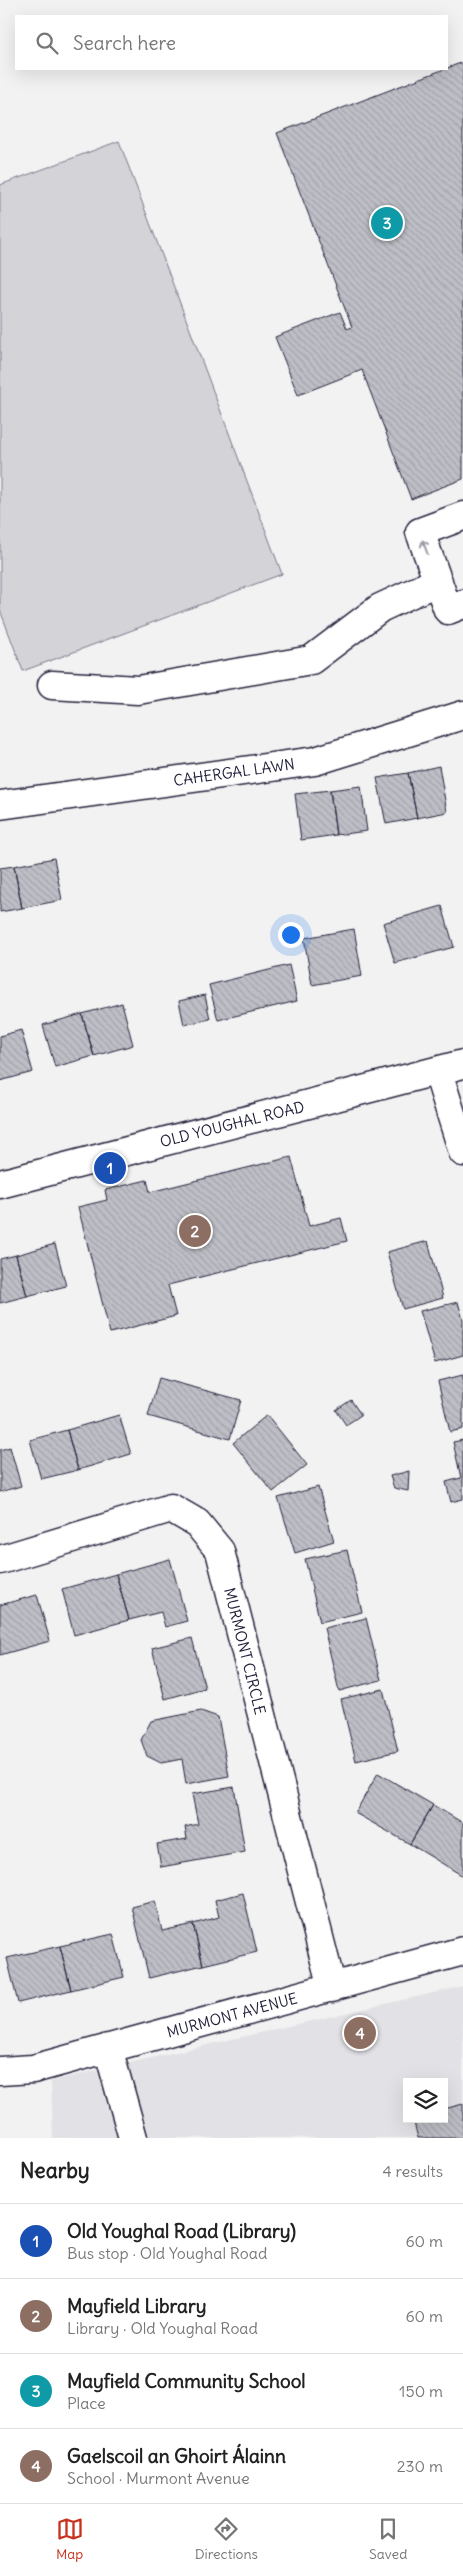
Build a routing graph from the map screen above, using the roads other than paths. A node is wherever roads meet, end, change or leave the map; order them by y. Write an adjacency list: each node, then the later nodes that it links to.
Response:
1 (463, 516): 2 (street, one-way to 1)
2 (438, 581): 3 (street); 4 (street)
3 (463, 604)
4 (52, 685)
5 (463, 715): 6 (street, CAHERGAL LAWN)
6 (0, 805)
7 (451, 1068): 8 (street); 9 (street, OLD YOUGHAL ROAD)
8 (463, 1152)
9 (0, 1184)
10 (0, 1560): 12 (street, MURMONT CIRCLE)
11 (463, 1951): 12 (street, MURMONT AVENUE)
12 (332, 1988): 13 (street, MURMONT AVENUE)
13 (108, 2048): 14 (street, MURMONT AVENUE); 15 (street)
14 (0, 2071)
15 (132, 2138)

